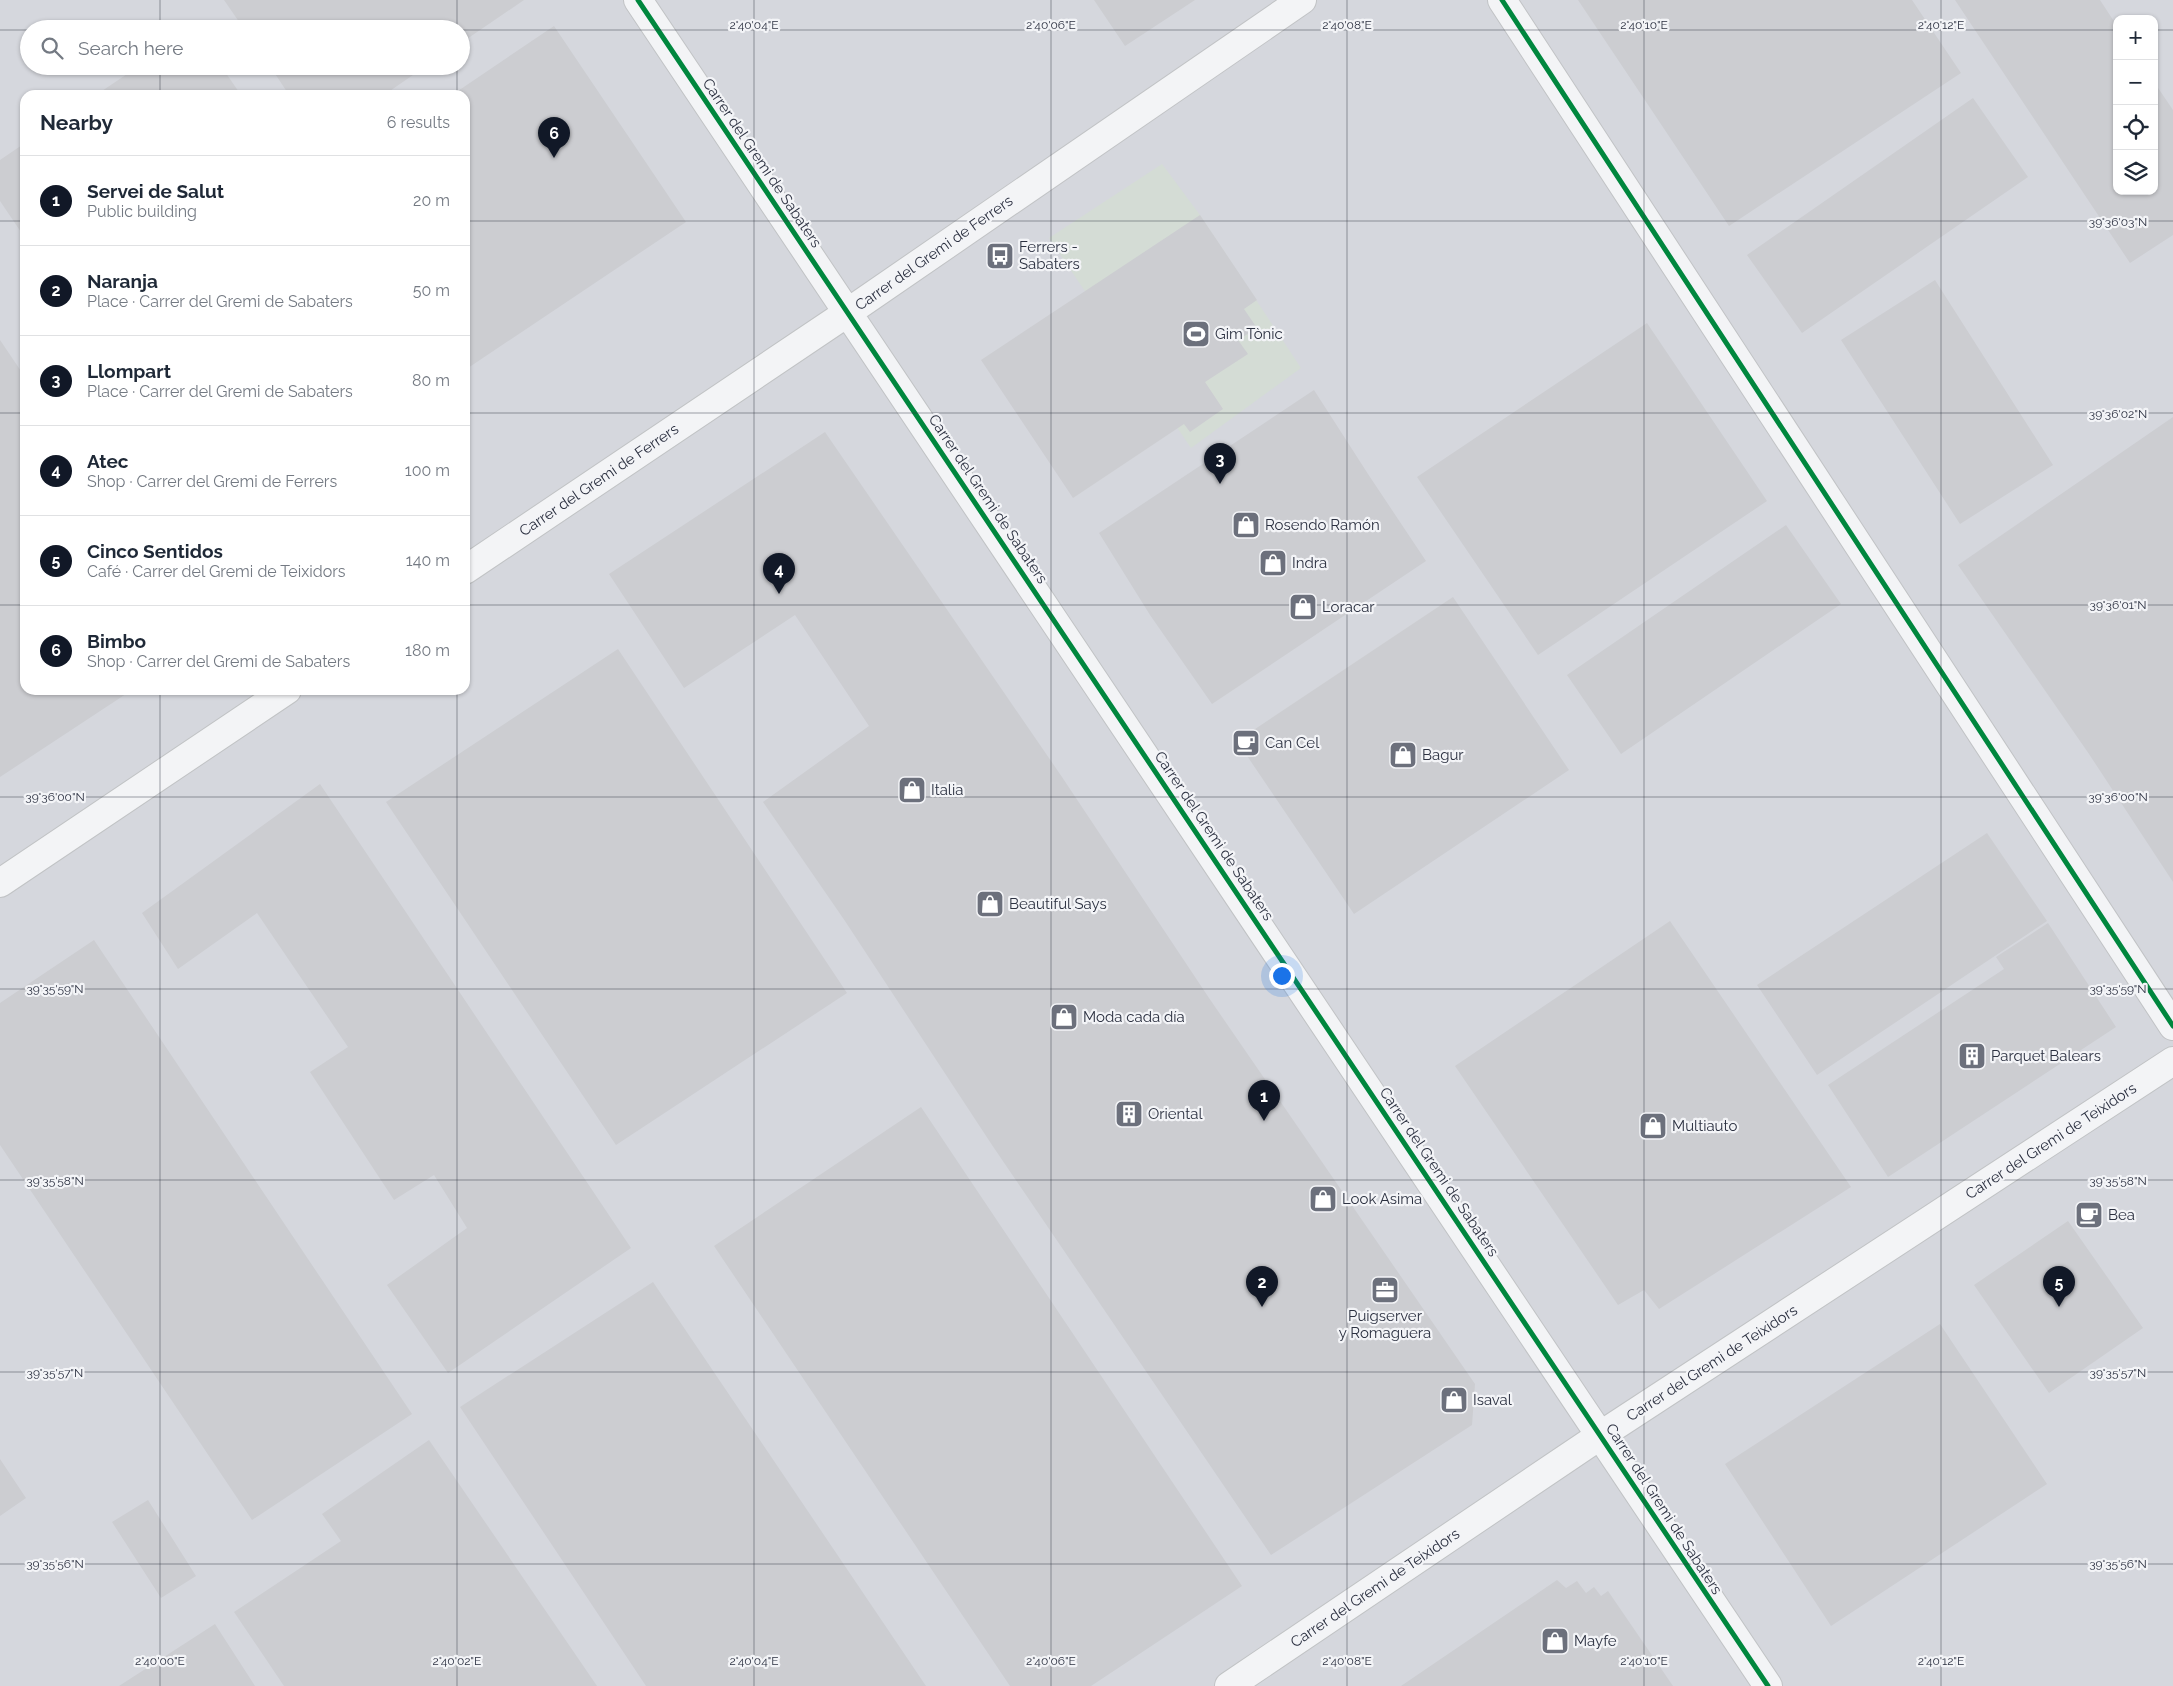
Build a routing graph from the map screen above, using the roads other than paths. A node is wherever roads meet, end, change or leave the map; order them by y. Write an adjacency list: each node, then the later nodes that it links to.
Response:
1 (638, 0): 4 (street, Carrer del Gremi de Sabaters)
2 (1302, 0): 4 (street, Carrer del Gremi de Ferrers)
3 (1502, 0): 8 (street)
4 (848, 313): 5 (street, Carrer del Gremi de Ferrers); 10 (street, Carrer del Gremi de Sabaters)
5 (470, 567)
6 (280, 695): 7 (street)
7 (0, 884)
8 (2173, 1026)
9 (2173, 1062): 10 (street, Carrer del Gremi de Teixidors)
10 (1601, 1436): 11 (street, Carrer del Gremi de Teixidors); 12 (street, Carrer del Gremi de Sabaters)
11 (1229, 1686)
12 (1768, 1686)

